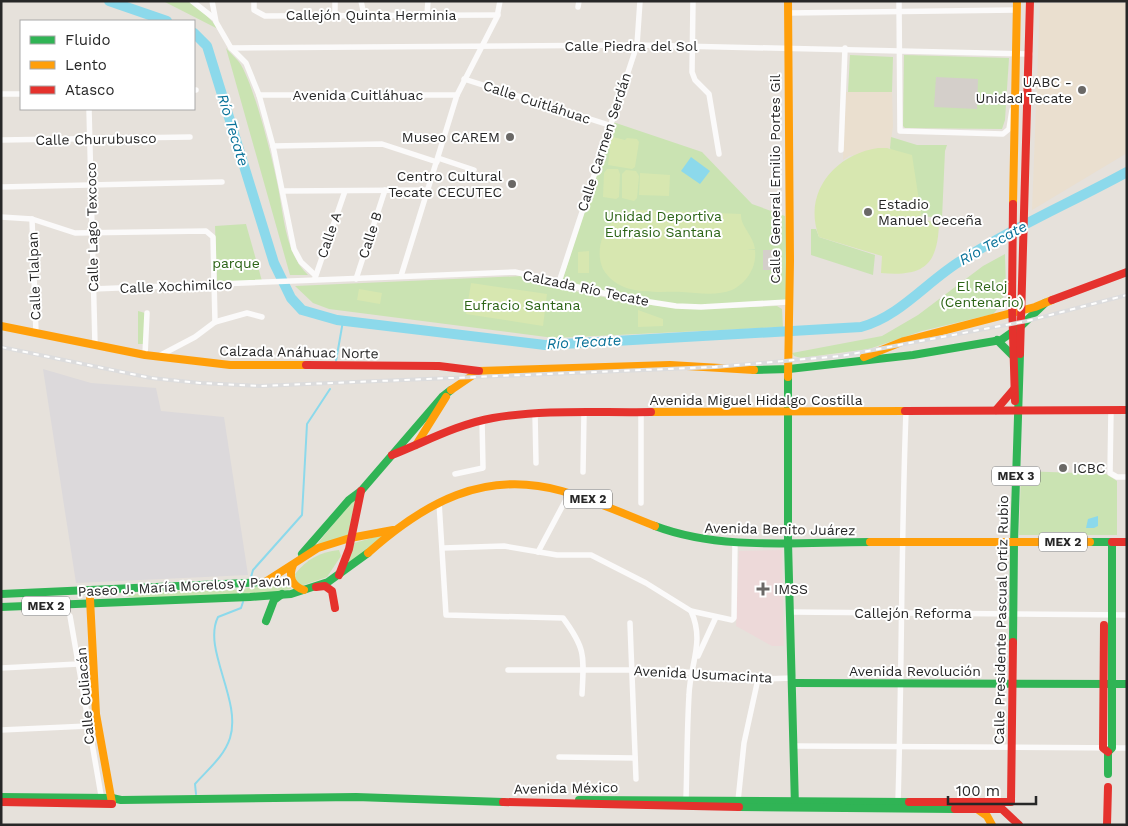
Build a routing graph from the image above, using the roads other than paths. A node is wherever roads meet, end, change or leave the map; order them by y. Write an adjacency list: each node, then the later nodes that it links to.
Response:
1 (192, 1): 21 (street)
2 (212, 1): 21 (street)
3 (254, 1): 17 (street, Callejón Quinta Herminia)
4 (334, 1): 17 (street)
5 (360, 1): 18 (street)
6 (428, 1): 20 (street)
7 (500, 1): 19 (street)
8 (640, 1): 22 (street, Calle Carmen Serdán)
9 (693, 1): 23 (street)
10 (788, 1): 16 (main road, Calle General Emilio Portes Gil)
11 (899, 1): 14 (street)
12 (1017, 1): 15 (main road, MEX 3)
13 (1030, 1): 30 (main road, MEX 3)
14 (899, 10): 15 (street); 16 (street); 28 (street)
15 (1017, 10): 29 (main road, MEX 3)
16 (788, 13): 26 (main road, Calle General Emilio Portes Gil)
17 (335, 15): 18 (street, Callejón Quinta Herminia)
18 (364, 15): 20 (street, Callejón Quinta Herminia)
19 (498, 15): 20 (street, Callejón Quinta Herminia); 24 (street)
20 (427, 16)
21 (215, 19): 25 (street)
22 (637, 45): 23 (street, Calle Piedra del Sol); 24 (street, Calle Piedra del Sol); 38 (street, Calle Carmen Serdán)
23 (692, 46): 26 (street, Calle Piedra del Sol); 44 (street)
24 (480, 47): 25 (street, Calle Piedra del Sol); 31 (street)
25 (231, 48): 35 (street)
26 (787, 48): 27 (street, Calle Piedra del Sol); 65 (main road, Calle General Emilio Portes Gil)
27 (845, 48): 28 (street, Calle Piedra del Sol); 43 (street)
28 (900, 50): 29 (street, Calle Piedra del Sol); 36 (street)
29 (1018, 54): 30 (street, Calle Piedra del Sol); 36 (main road, MEX 3)
30 (1030, 54): 67 (main road, MEX 3)
31 (464, 79): 34 (street); 38 (street, Calle Cuitláhuac)
32 (1, 94): 33 (street)
33 (20, 94)
34 (457, 94): 35 (street, Avenida Cuitláhuac); 45 (street)
35 (259, 95): 42 (street)
36 (1016, 105): 68 (main road, MEX 3)
37 (89, 110): 40 (street, Calle Lago Texcoco)
38 (609, 125): 62 (street, Calle Carmen Serdán)
39 (190, 137): 40 (street, Calle Churubusco)
40 (90, 139): 41 (street, Calle Churubusco); 48 (street, Calle Lago Texcoco)
41 (1, 140)
42 (273, 146): 45 (street); 52 (street)
43 (841, 150)
44 (720, 154)
45 (438, 160): 46 (street); 51 (street)
46 (474, 170)
47 (222, 182): 48 (street)
48 (92, 186): 49 (street); 56 (street, Calle Lago Texcoco)
49 (1, 187)
50 (385, 190): 51 (street); 53 (street); 60 (street, Calle B)
51 (428, 190): 58 (street)
52 (283, 191): 53 (street); 59 (street)
53 (345, 191): 59 (street, Calle A)
54 (1, 217): 55 (street)
55 (32, 218): 56 (street); 75 (street, Calle Tlalpan)
56 (91, 233): 63 (street); 64 (street, Calle Lago Texcoco)
57 (1127, 272): 66 (main road)
58 (401, 276): 60 (street, Calzada Río Tecate); 62 (street, Calzada Río Tecate)
59 (315, 278): 60 (street, Calzada Río Tecate); 61 (street, Calzada Río Tecate)
60 (356, 279)
61 (293, 281): 63 (street, Calle Xochimilco)
62 (559, 282): 65 (street, Calzada Río Tecate)
63 (214, 286): 64 (street, Calle Xochimilco); 71 (street)
64 (93, 289): 77 (street, Calle Lago Texcoco)
65 (788, 302): 82 (main road, Calle General Emilio Portes Gil)
66 (1045, 304): 67 (main road); 73 (main road, Calzada Anáhuac Norte)
67 (1021, 309): 68 (main road); 73 (main road, MEX 3)
68 (1012, 312): 74 (main road, MEX 3); 81 (main road)
69 (147, 313): 78 (street)
70 (262, 317): 71 (street)
71 (215, 320): 79 (street)
72 (1, 326): 75 (main road, Calzada Anáhuac Norte)
73 (1021, 326): 74 (main road, Calzada Anáhuac Norte); 86 (main road, Calle Presidente Pascual Ortiz Rubio / MEX 3)
74 (1013, 332): 76 (main road, Calzada Anáhuac Norte); 80 (main road, Calle Presidente Pascual Ortiz Rubio / MEX 3)
75 (36, 333): 77 (main road, Calzada Anáhuac Norte)
76 (997, 340): 80 (main road); 81 (main road, Calzada Anáhuac Norte)
77 (95, 345): 78 (main road, Calzada Anáhuac Norte)
78 (145, 355): 79 (main road, Calzada Anáhuac Norte)
79 (157, 357): 83 (main road, Calzada Anáhuac Norte)
80 (1014, 357): 84 (main road, Calle Presidente Pascual Ortiz Rubio / MEX 3)
81 (853, 362): 82 (main road, Calzada Anáhuac Norte)
82 (789, 369): 83 (main road, Calzada Anáhuac Norte); 91 (main road, Calle General Emilio Portes Gil)
83 (479, 371): 85 (main road)
84 (1014, 389): 86 (main road, Calle Presidente Pascual Ortiz Rubio / MEX 3); 87 (main road)
85 (450, 392): 96 (main road); 97 (main road)
86 (1017, 409): 87 (main road, Avenida Miguel Hidalgo Costilla); 88 (main road, Avenida Miguel Hidalgo Costilla); 113 (main road, Calle Presidente Pascual Ortiz Rubio / MEX 3)
87 (996, 410): 92 (main road, Avenida Miguel Hidalgo Costilla)
88 (1111, 410): 89 (main road, Avenida Miguel Hidalgo Costilla); 101 (street)
89 (1127, 410)
90 (642, 412): 91 (main road, Avenida Miguel Hidalgo Costilla); 93 (main road, Avenida Miguel Hidalgo Costilla); 105 (street)
91 (788, 412): 92 (main road, Avenida Miguel Hidalgo Costilla); 109 (main road, Calle General Emilio Portes Gil)
92 (906, 412): 112 (street)
93 (584, 413): 94 (main road, Avenida Miguel Hidalgo Costilla); 99 (street)
94 (535, 414): 95 (main road, Avenida Miguel Hidalgo Costilla); 98 (street)
95 (482, 420): 96 (main road, Avenida Miguel Hidalgo Costilla); 100 (street)
96 (416, 445): 97 (main road, Avenida Miguel Hidalgo Costilla)
97 (392, 455): 102 (main road)
98 (536, 463)
99 (583, 472)
100 (455, 474)
101 (1127, 477)
102 (360, 491): 107 (main road); 116 (main road)
103 (570, 492): 104 (main road, Avenida Benito Juárez / MEX 2); 108 (main road, Avenida Benito Juárez / MEX 2); 115 (street)
104 (439, 502): 106 (main road, Avenida Benito Juárez / MEX 2); 114 (street)
105 (641, 503)
106 (393, 530): 107 (main road, Paseo J. María Morelos y Pavón / MEX 2); 117 (main road, Paseo J. María Morelos y Pavón / MEX 2)
107 (351, 539): 116 (main road, Paseo J. María Morelos y Pavón / MEX 2); 117 (main road)
108 (735, 542): 109 (main road, Avenida Benito Juárez / MEX 2); 133 (street)
109 (788, 542): 112 (main road, Avenida Benito Juárez / MEX 2); 127 (main road, Calle General Emilio Portes Gil)
110 (1109, 542): 111 (main road, Avenida Benito Juárez / MEX 2); 113 (main road, Avenida Benito Juárez / MEX 2); 130 (main road)
111 (1127, 542)
112 (902, 543): 113 (main road, Avenida Benito Juárez / MEX 2); 128 (street)
113 (1014, 543): 129 (main road, Calle Presidente Pascual Ortiz Rubio)
114 (443, 548): 115 (street); 140 (street)
115 (538, 552): 126 (street)
116 (292, 567): 119 (main road); 120 (main road, Paseo J. María Morelos y Pavón / MEX 2)
117 (338, 576): 118 (main road, Paseo J. María Morelos y Pavón / MEX 2)
118 (315, 588): 119 (main road, Paseo J. María Morelos y Pavón / MEX 2); 125 (main road)
119 (305, 590): 122 (main road, Paseo J. María Morelos y Pavón / MEX 2)
120 (89, 591): 121 (main road, Paseo J. María Morelos y Pavón / MEX 2); 123 (main road, Calle Culiacán)
121 (1, 594)
122 (282, 594): 123 (main road, Paseo J. María Morelos y Pavón / MEX 2); 134 (main road)
123 (90, 604): 124 (main road, Paseo J. María Morelos y Pavón / MEX 2); 165 (main road, Calle Culiacán)
124 (1, 607)
125 (335, 608)
126 (691, 611): 133 (street); 136 (street)
127 (790, 612): 128 (street, Callejón Reforma); 144 (main road, Calle General Emilio Portes Gil)
128 (900, 613): 129 (street, Callejón Reforma); 145 (street)
129 (1014, 614): 130 (street, Callejón Reforma); 146 (main road, Calle Presidente Pascual Ortiz Rubio)
130 (1107, 614): 131 (street, Callejón Reforma); 147 (main road)
131 (1127, 614)
132 (70, 616): 137 (street, Calle Culiacán)
133 (716, 618): 136 (street)
134 (266, 621)
135 (630, 623): 141 (street)
136 (696, 660): 142 (street)
137 (78, 664): 138 (street); 150 (street, Calle Culiacán)
138 (1, 668)
139 (508, 670): 140 (street, Avenida Usumacinta)
140 (583, 670): 141 (street, Avenida Usumacinta); 149 (street)
141 (633, 670): 142 (street, Avenida Usumacinta); 158 (street)
142 (693, 671): 143 (street, Avenida Usumacinta); 163 (street)
143 (758, 678): 144 (street, Avenida Usumacinta); 166 (street)
144 (793, 680): 145 (main road, Avenida Revolución); 152 (main road, Calle General Emilio Portes Gil)
145 (901, 683): 146 (main road, Avenida Revolución); 153 (street)
146 (1013, 684): 147 (main road, Avenida Revolución); 154 (main road, Calle Presidente Pascual Ortiz Rubio)
147 (1107, 684): 148 (main road, Avenida Revolución); 156 (main road)
148 (1127, 684)
149 (582, 694)
150 (88, 726): 151 (street); 164 (street, Calle Culiacán)
151 (1, 730)
152 (795, 746): 153 (street); 171 (main road, Calle General Emilio Portes Gil)
153 (900, 747): 154 (street); 168 (street)
154 (1012, 748): 156 (street); 169 (main road, Calle Presidente Pascual Ortiz Rubio)
155 (1127, 748): 156 (street)
156 (1108, 749): 159 (main road)
157 (559, 757): 158 (street)
158 (635, 758): 160 (street)
159 (1108, 774)
160 (636, 779)
161 (1108, 787): 172 (main road)
162 (1, 796): 164 (main road, Avenida México)
163 (686, 800): 166 (main road, Avenida México); 170 (main road, Avenida México)
164 (102, 801): 165 (main road, Avenida México); 167 (main road, Avenida México)
165 (112, 801): 170 (main road, Avenida México)
166 (738, 801): 171 (main road, Avenida México)
167 (1, 802)
168 (898, 802): 169 (main road, Avenida México); 171 (main road, Avenida México)
169 (1011, 802)
170 (543, 803): 171 (main road)
171 (795, 804): 173 (main road)
172 (1109, 808): 179 (main road); 180 (main road)
173 (977, 809): 174 (main road); 175 (main road); 176 (main road)
174 (1002, 809): 177 (main road); 178 (main road)
175 (986, 825)
176 (992, 825)
177 (1012, 825)
178 (1019, 825)
179 (1107, 825)
180 (1114, 825)

